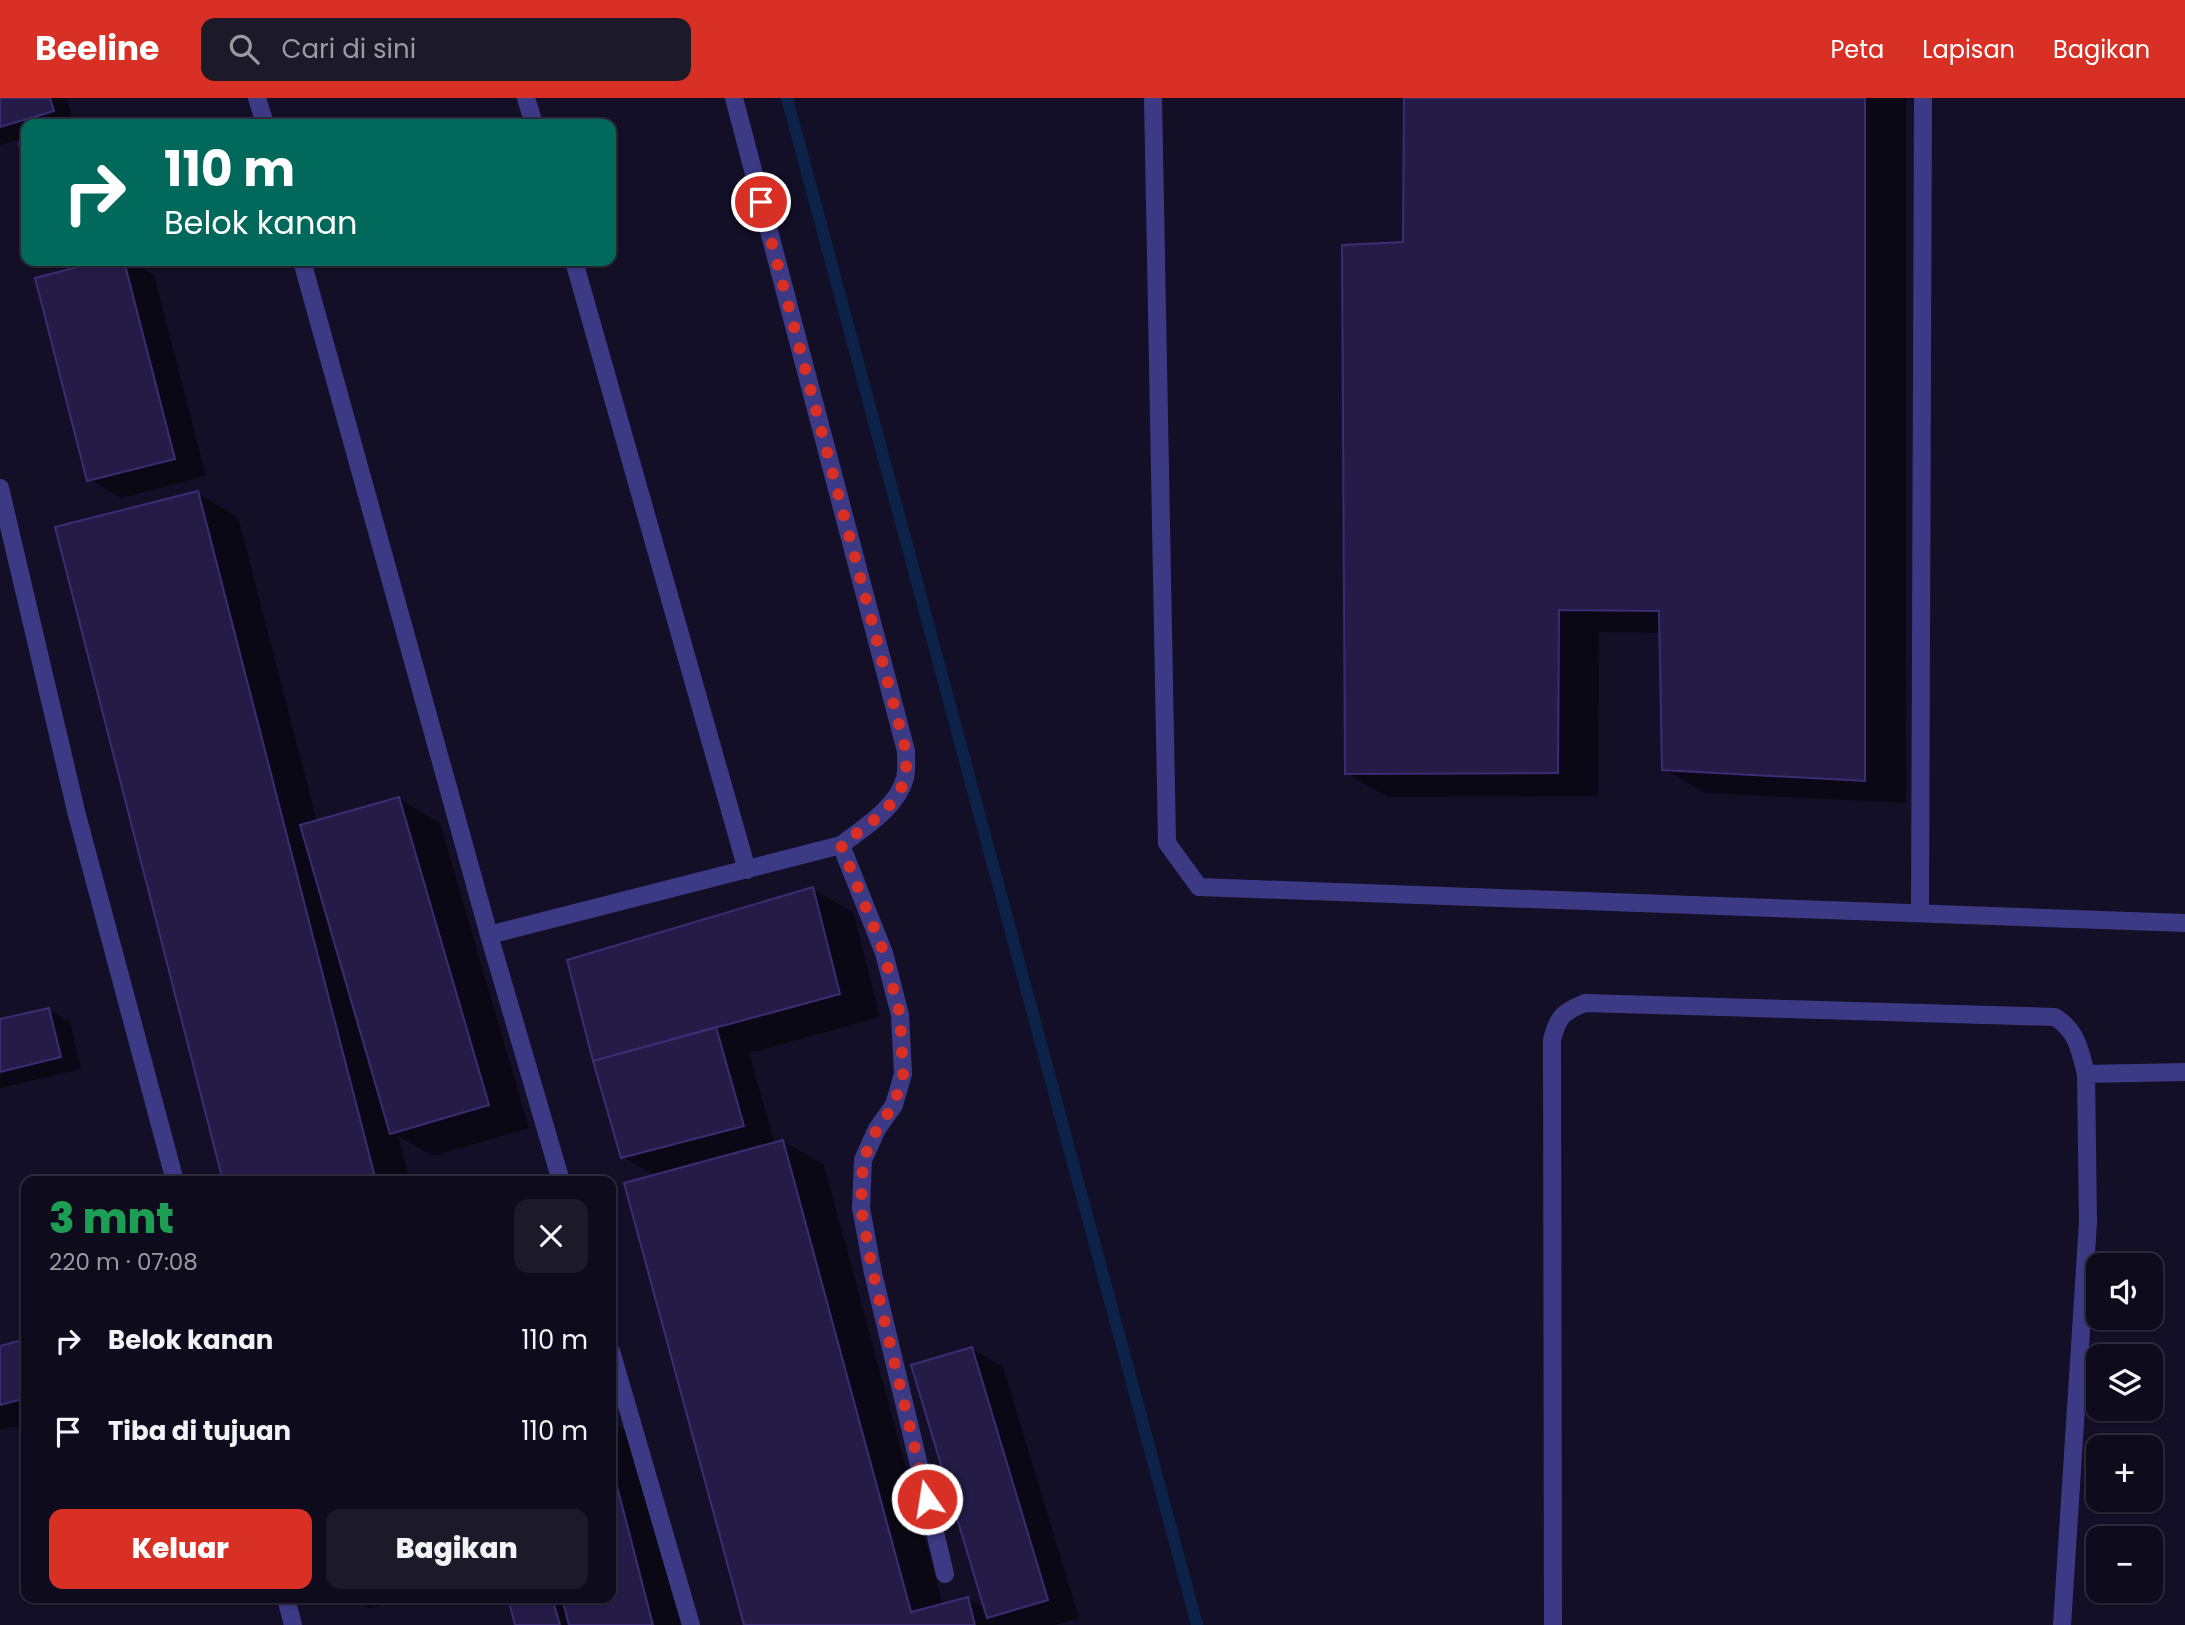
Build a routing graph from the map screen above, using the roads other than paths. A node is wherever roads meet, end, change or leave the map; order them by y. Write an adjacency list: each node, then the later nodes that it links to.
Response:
1 (257, 98): 6 (lane)
2 (526, 98): 7 (lane)
3 (734, 98): 11 (lane)
4 (1153, 98): 13 (lane)
5 (1923, 98): 13 (lane)
6 (263, 119)
7 (532, 119)
8 (303, 266): 15 (lane)
9 (576, 266): 12 (lane)
10 (0, 488): 18 (lane)
11 (841, 845): 12 (lane); 21 (lane)
12 (747, 870): 15 (lane)
13 (1920, 912): 14 (lane)
14 (2185, 923)
15 (489, 935): 19 (lane)
16 (2185, 1072): 17 (lane)
17 (2086, 1074): 25 (lane); 26 (lane)
18 (174, 1176)
19 (560, 1176)
20 (616, 1369): 24 (lane)
21 (945, 1574)
22 (287, 1603): 23 (lane)
23 (293, 1625)
24 (691, 1625)
25 (1553, 1625)
26 (2062, 1625)

